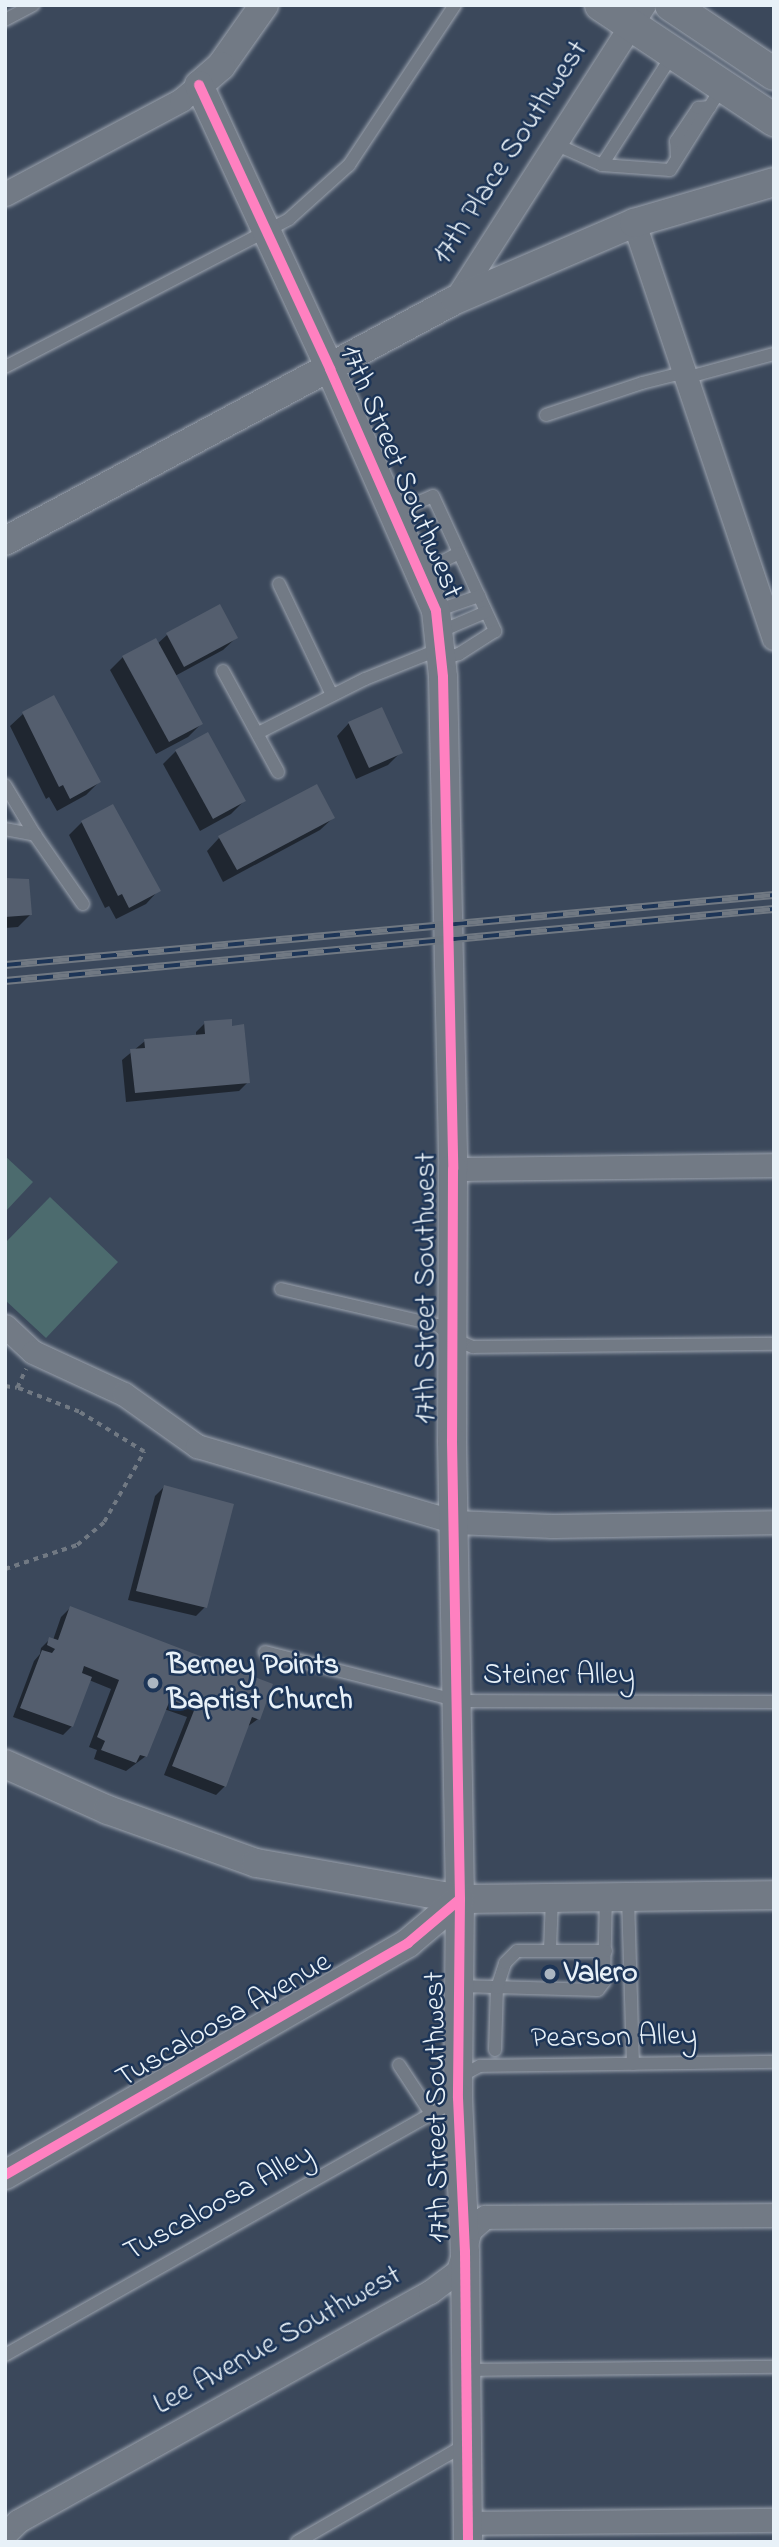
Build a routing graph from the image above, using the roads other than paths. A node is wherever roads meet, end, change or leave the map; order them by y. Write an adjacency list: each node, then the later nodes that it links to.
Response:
1 (33, 5): 7 (lane)
2 (264, 5): 10 (street)
3 (455, 5): 18 (lane)
4 (600, 5): 6 (main road)
5 (671, 5): 9 (main road)
6 (637, 15): 8 (main road); 13 (street, 17th Place Southwest)
7 (5, 19)
8 (673, 54): 11 (main road); 14 (lane)
9 (774, 74)
10 (199, 85): 16 (street); 18 (street, 17th Street Southwest)
11 (716, 97): 12 (main road); 14 (lane)
12 (774, 120)
13 (555, 144): 14 (lane); 19 (street, 17th Place Southwest)
14 (602, 166)
15 (774, 182): 17 (street)
16 (5, 194)
17 (634, 223): 19 (street); 23 (street)
18 (267, 230): 21 (lane); 22 (street, 17th Street Southwest)
19 (455, 300): 22 (street)
20 (774, 354): 23 (lane)
21 (5, 366)
22 (330, 369): 25 (street, 17th Street Southwest); 26 (street)
23 (687, 375): 24 (lane); 33 (street)
24 (546, 415)
25 (393, 513): 27 (lane); 28 (street, 17th Street Southwest)
26 (5, 541)
27 (459, 553): 28 (lane); 30 (lane)
28 (419, 573): 32 (street, 17th Street Southwest)
29 (279, 584): 35 (lane)
30 (479, 596): 31 (lane); 32 (lane)
31 (486, 612): 32 (lane); 32 (lane)
32 (439, 638): 35 (lane); 43 (street, 17th Street Southwest)
33 (774, 638)
34 (223, 671): 36 (lane)
35 (332, 695): 36 (lane)
36 (258, 733): 37 (lane)
37 (278, 772)
38 (5, 785): 40 (lane)
39 (5, 830): 40 (lane)
40 (35, 835): 41 (lane)
41 (83, 904)
42 (774, 1165): 43 (street)
43 (453, 1169): 46 (street, 17th Street Southwest)
44 (281, 1289): 46 (lane)
45 (5, 1326): 48 (street)
46 (454, 1339): 47 (lane); 48 (street, 17th Street Southwest)
47 (774, 1344)
48 (455, 1522): 49 (street); 51 (street, 17th Street Southwest)
49 (774, 1522)
50 (265, 1651): 51 (lane, Steiner Alley)
51 (458, 1701): 52 (lane, Steiner Alley); 57 (street, 17th Street Southwest)
52 (774, 1702)
53 (5, 1764): 57 (street)
54 (774, 1895): 55 (street)
55 (617, 1897): 56 (street); 58 (lane); 64 (lane)
56 (552, 1898): 57 (street); 59 (lane)
57 (460, 1899): 60 (street, 17th Street Southwest); 68 (street, Tuscaloosa Avenue)
58 (606, 1951): 59 (lane); 61 (lane)
59 (551, 1955): 61 (lane)
60 (459, 1986): 61 (lane); 66 (street, 17th Street Southwest)
61 (497, 1988): 62 (lane)
62 (495, 2050)
63 (774, 2062): 64 (lane, Pearson Alley)
64 (633, 2063): 66 (lane, Pearson Alley)
65 (399, 2065): 67 (lane)
66 (458, 2088): 67 (lane, Tuscaloosa Alley); 70 (street, 17th Street Southwest)
67 (432, 2115): 71 (lane, Tuscaloosa Alley)
68 (5, 2175)
69 (774, 2215): 70 (street, Lee Avenue Southwest)
70 (465, 2252): 73 (street, 17th Street Southwest); 77 (street, Lee Avenue Southwest)
71 (5, 2355)
72 (774, 2367): 73 (lane)
73 (466, 2370): 74 (street, 17th Street Southwest)
74 (467, 2444): 76 (street, 17th Street Southwest); 78 (lane)
75 (774, 2520): 76 (street)
76 (468, 2532)
77 (5, 2534)
78 (298, 2542)

